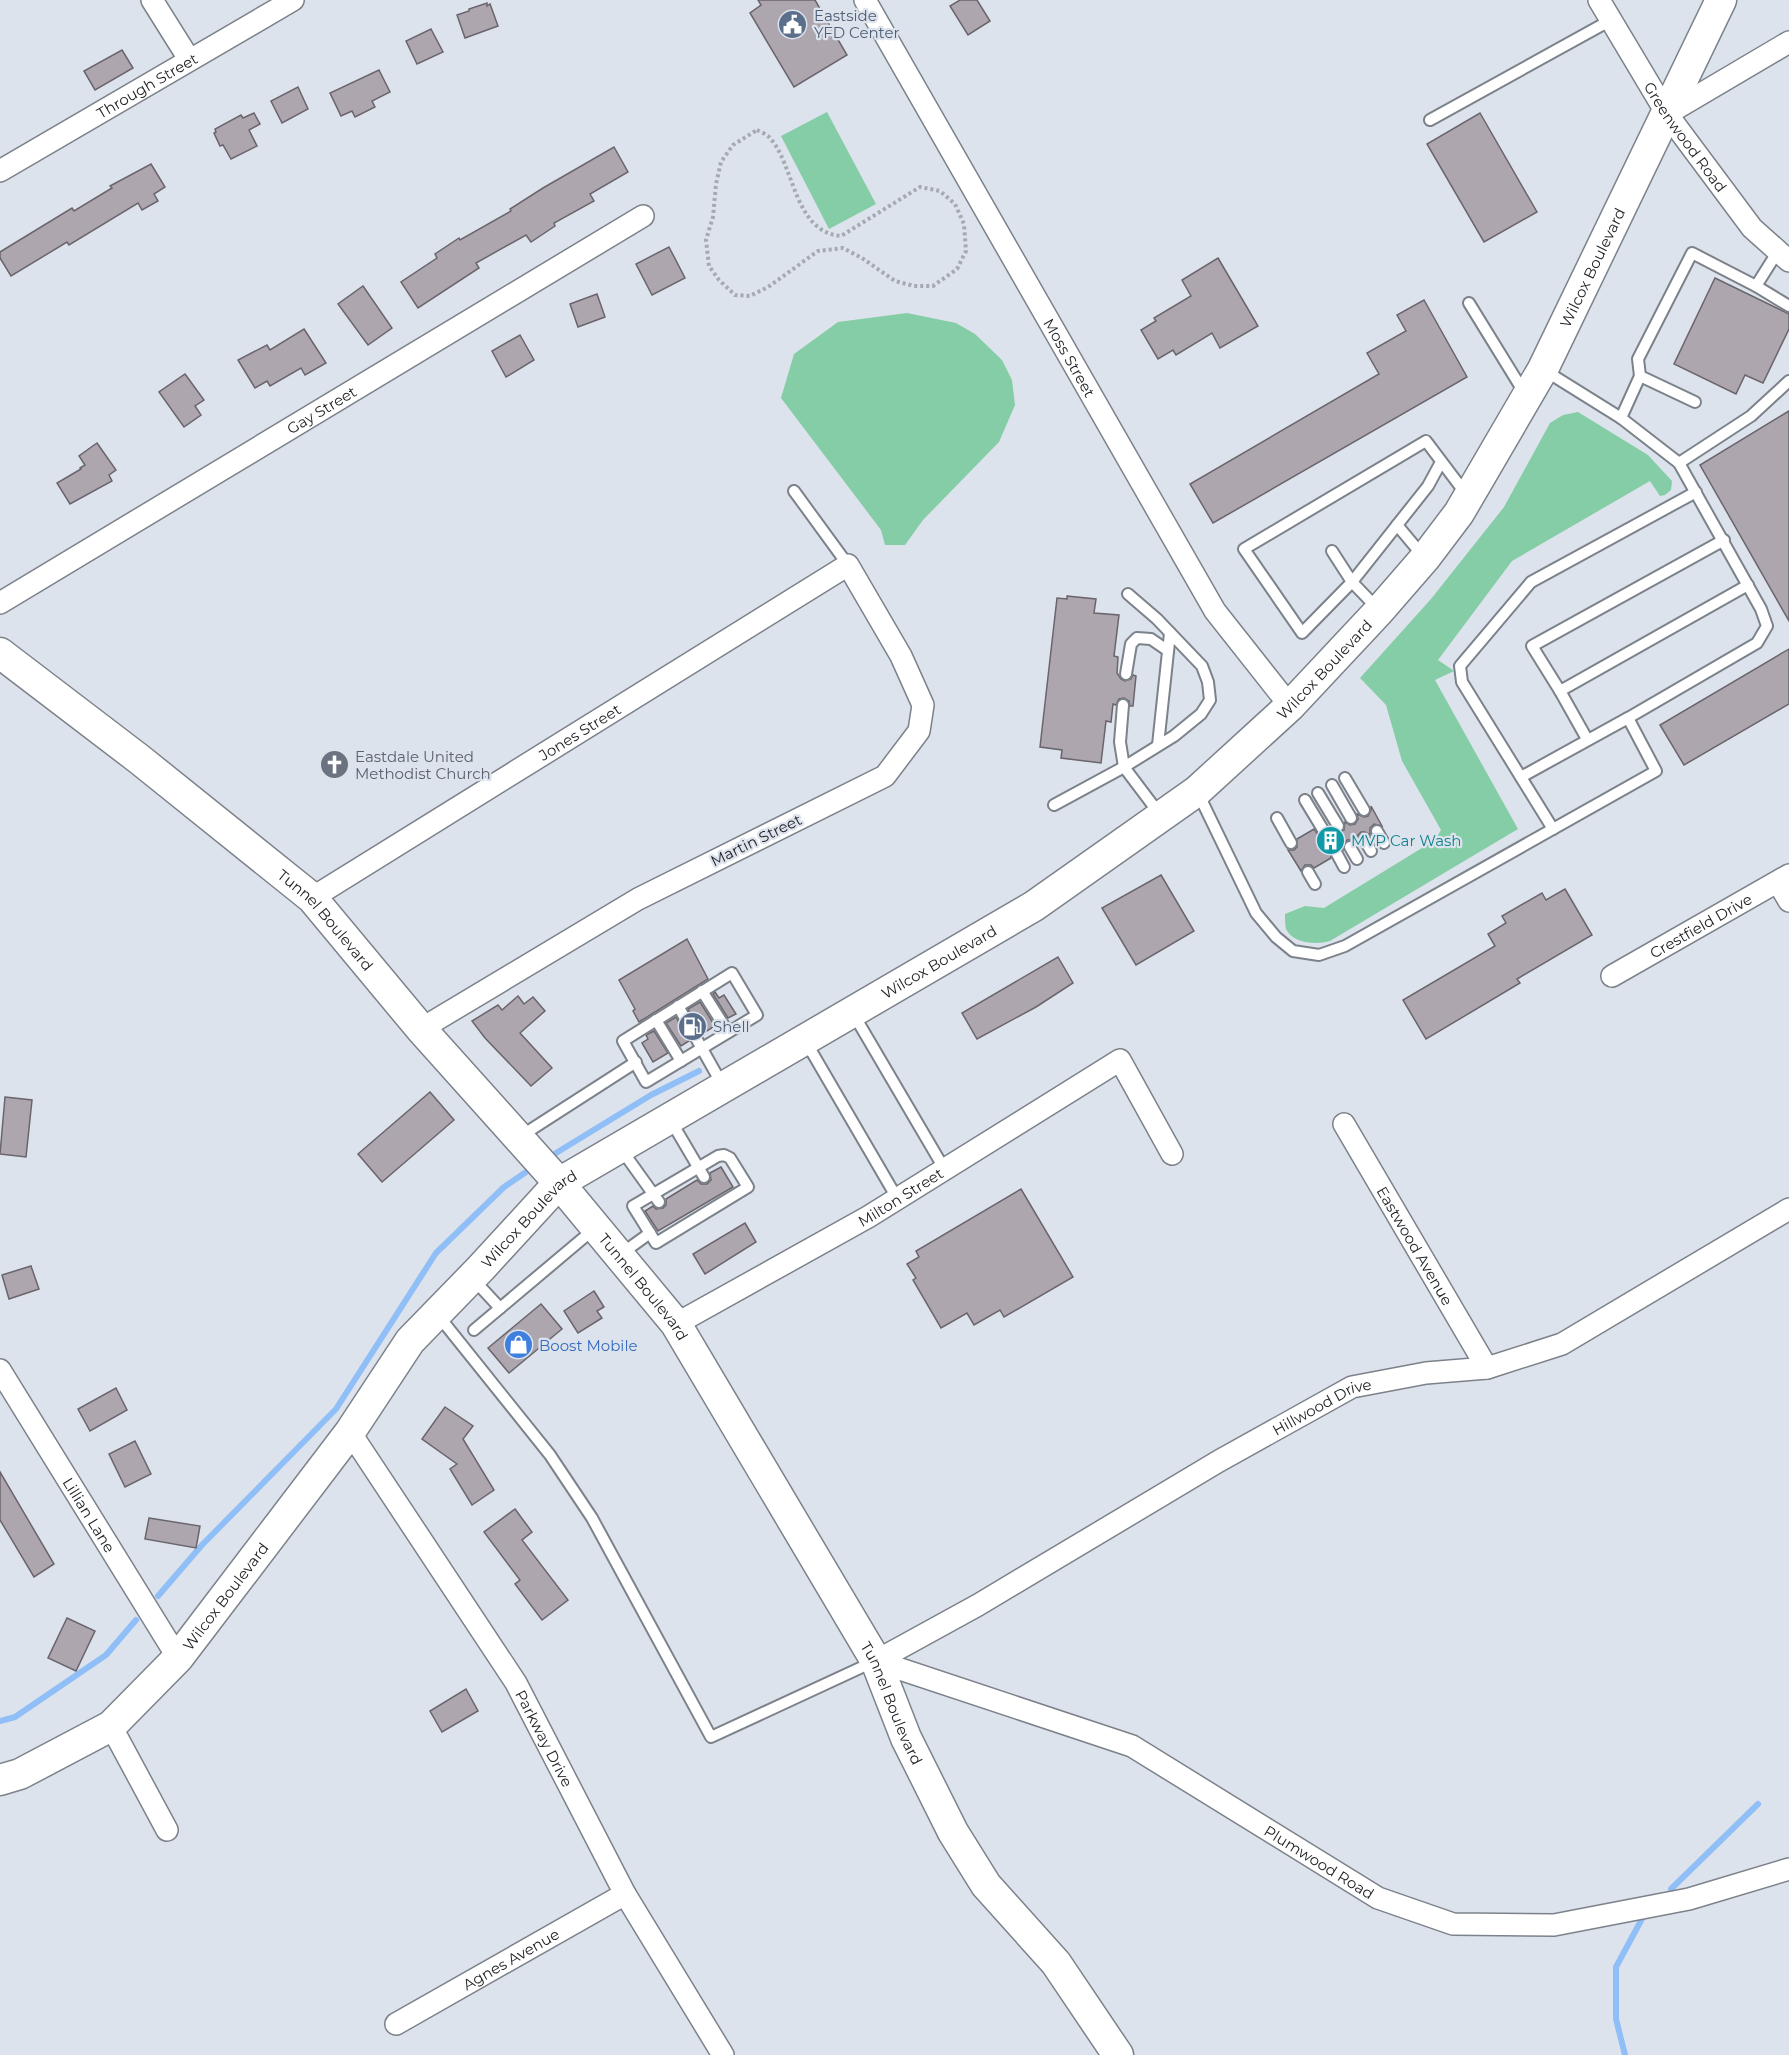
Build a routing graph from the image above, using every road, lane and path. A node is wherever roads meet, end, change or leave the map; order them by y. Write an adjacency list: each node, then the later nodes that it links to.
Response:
1 (153, 0): 8 (street)
2 (293, 0): 8 (street, Through Street)
3 (865, 0): 45 (street, Moss Street)
4 (1599, 0): 6 (street, Greenwood Road)
5 (1721, 0): 9 (main road, Wilcox Boulevard)
6 (1611, 20): 9 (street, Greenwood Road); 10 (lane)
7 (1789, 42): 9 (street)
8 (189, 59): 11 (street, Through Street)
9 (1667, 114): 14 (street, Greenwood Road); 18 (main road, Wilcox Boulevard)
10 (1430, 120)
11 (0, 171)
12 (920, 187): 12 (path)
13 (644, 216): 37 (street, Gay Street)
14 (1784, 256): 15 (lane)
15 (1756, 286): 17 (lane); 19 (lane)
16 (1469, 303): 21 (lane)
17 (1789, 306)
18 (1543, 369): 21 (main road, Wilcox Boulevard); 23 (lane)
19 (1640, 376): 22 (lane); 23 (lane)
20 (1789, 381): 25 (lane)
21 (1527, 397): 28 (main road, Wilcox Boulevard)
22 (1695, 402)
23 (1621, 418): 25 (lane)
24 (1441, 462): 28 (lane); 29 (lane); 34 (lane)
25 (1679, 463): 27 (lane)
26 (794, 491): 33 (lane)
27 (1696, 492): 30 (lane); 50 (lane)
28 (1468, 496): 32 (main road, Wilcox Boulevard)
29 (1398, 525): 32 (lane); 34 (lane)
30 (1724, 540): 35 (lane); 43 (lane)
31 (1332, 551): 34 (lane)
32 (1425, 558): 38 (main road, Wilcox Boulevard)
33 (848, 566): 76 (street, Jones Street); 83 (street, Martin Street)
34 (1353, 582): 38 (lane)
35 (1748, 585): 43 (lane); 46 (lane)
36 (1128, 594): 39 (lane)
37 (0, 603)
38 (1379, 611): 45 (main road, Wilcox Boulevard)
39 (1170, 633): 40 (lane); 48 (lane)
40 (1167, 650): 42 (lane); 48 (lane)
41 (0, 653): 76 (main road, Tunnel Boulevard)
42 (1126, 674)
43 (1560, 691): 47 (lane)
44 (1123, 705): 49 (lane)
45 (1290, 706): 53 (main road, Wilcox Boulevard)
46 (1628, 718): 47 (lane); 62 (lane)
47 (1587, 739): 50 (lane)
48 (1158, 745): 49 (lane)
49 (1124, 767): 56 (lane); 58 (lane)
50 (1521, 777): 62 (lane)
51 (1345, 778): 57 (lane)
52 (1332, 785): 60 (lane)
53 (1197, 790): 58 (main road, Wilcox Boulevard); 62 (lane)
54 (1318, 793): 61 (lane)
55 (1305, 800): 64 (lane)
56 (1054, 805)
57 (1364, 810)
58 (1161, 816): 81 (main road, Wilcox Boulevard)
59 (1277, 818): 66 (lane)
60 (1351, 818)
61 (1338, 826)
62 (1553, 829)
63 (1377, 831): 67 (lane)
64 (1325, 833)
65 (1364, 839): 69 (lane)
66 (1291, 843)
67 (1384, 843)
68 (1350, 847): 71 (lane)
69 (1371, 851)
70 (1337, 854): 72 (lane)
71 (1357, 859)
72 (1344, 867)
73 (1308, 872): 75 (lane)
74 (1783, 878): 77 (street); 78 (street, Crestfield Drive)
75 (1316, 884)
76 (312, 898): 83 (main road, Tunnel Boulevard)
77 (1789, 901)
78 (1612, 976)
79 (702, 991): 80 (lane); 84 (lane); 84 (lane)
80 (678, 1006): 82 (lane); 86 (lane)
81 (852, 1011): 85 (main road, Wilcox Boulevard); 95 (lane)
82 (656, 1020): 87 (lane); 88 (lane)
83 (421, 1029): 92 (main road, Tunnel Boulevard)
84 (728, 1032): 86 (lane)
85 (804, 1039): 89 (main road, Wilcox Boulevard); 99 (lane)
86 (702, 1048): 87 (lane); 89 (lane)
87 (681, 1061): 88 (lane)
88 (636, 1062): 92 (lane)
89 (723, 1087): 90 (main road, Wilcox Boulevard)
90 (670, 1118): 93 (main road, Wilcox Boulevard); 96 (lane)
91 (1344, 1124): 109 (street, Eastwood Avenue)
92 (519, 1138): 97 (main road, Tunnel Boulevard)
93 (620, 1147): 97 (main road, Wilcox Boulevard); 98 (lane)
94 (1172, 1154): 95 (street, Milton Street)
95 (945, 1170): 99 (street, Milton Street)
96 (701, 1172): 98 (lane); 102 (lane)
97 (559, 1183): 101 (main road, Tunnel Boulevard); 104 (main road, Wilcox Boulevard)
98 (656, 1198): 102 (lane)
99 (897, 1198): 107 (street, Milton Street)
100 (1789, 1209): 109 (street, Hillwood Drive)
101 (596, 1227): 103 (main road, Tunnel Boulevard); 105 (lane)
102 (650, 1233): 103 (lane)
103 (619, 1255): 107 (main road, Tunnel Boulevard)
104 (472, 1278): 105 (lane); 106 (main road, Wilcox Boulevard)
105 (500, 1308): 108 (lane)
106 (437, 1314): 111 (main road, Wilcox Boulevard); 113 (lane)
107 (676, 1324): 113 (main road, Tunnel Boulevard)
108 (474, 1330)
109 (1487, 1368): 113 (street, Hillwood Drive)
110 (0, 1370): 112 (street, Lillian Lane)
111 (350, 1432): 112 (main road, Wilcox Boulevard); 118 (street, Parkway Drive)
112 (178, 1658): 114 (main road, Wilcox Boulevard)
113 (876, 1660): 117 (street, Plumwood Road); 121 (main road, Tunnel Boulevard)
114 (111, 1726): 115 (main road, Wilcox Boulevard); 116 (street)
115 (0, 1780)
116 (167, 1830)
117 (1789, 1869)
118 (625, 1894): 119 (street, Agnes Avenue); 120 (street, Parkway Drive)
119 (396, 2024)
120 (723, 2055)
121 (1118, 2055)

